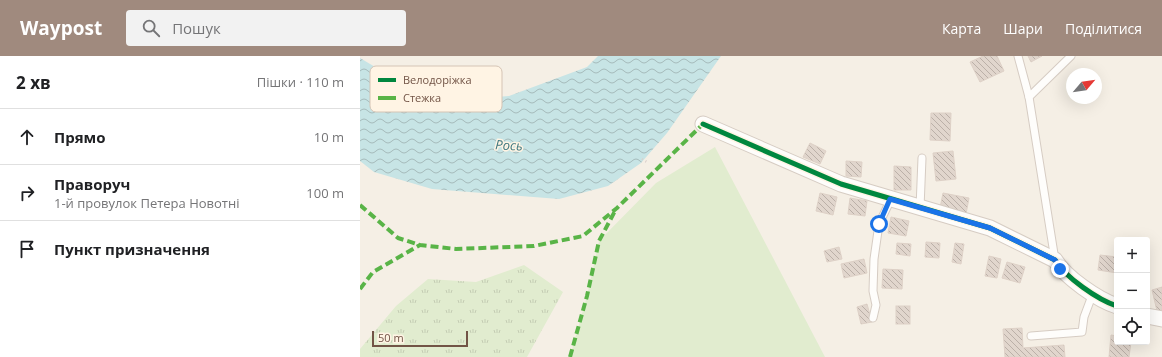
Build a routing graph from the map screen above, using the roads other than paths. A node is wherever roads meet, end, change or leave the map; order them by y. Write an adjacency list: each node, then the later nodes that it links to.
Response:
1 (1018, 56): 3 (lane)
2 (1071, 56): 3 (lane)
3 (1029, 97): 8 (lane)
4 (703, 124): 6 (street)
5 (922, 158): 7 (lane)
6 (890, 199): 7 (street); 12 (lane)
7 (920, 208): 8 (street)
8 (1055, 260): 9 (street)
9 (1093, 293): 10 (street); 14 (lane)
10 (1114, 305)
11 (1150, 316): 13 (street)
12 (874, 318)
13 (1162, 318)
14 (1031, 336)

